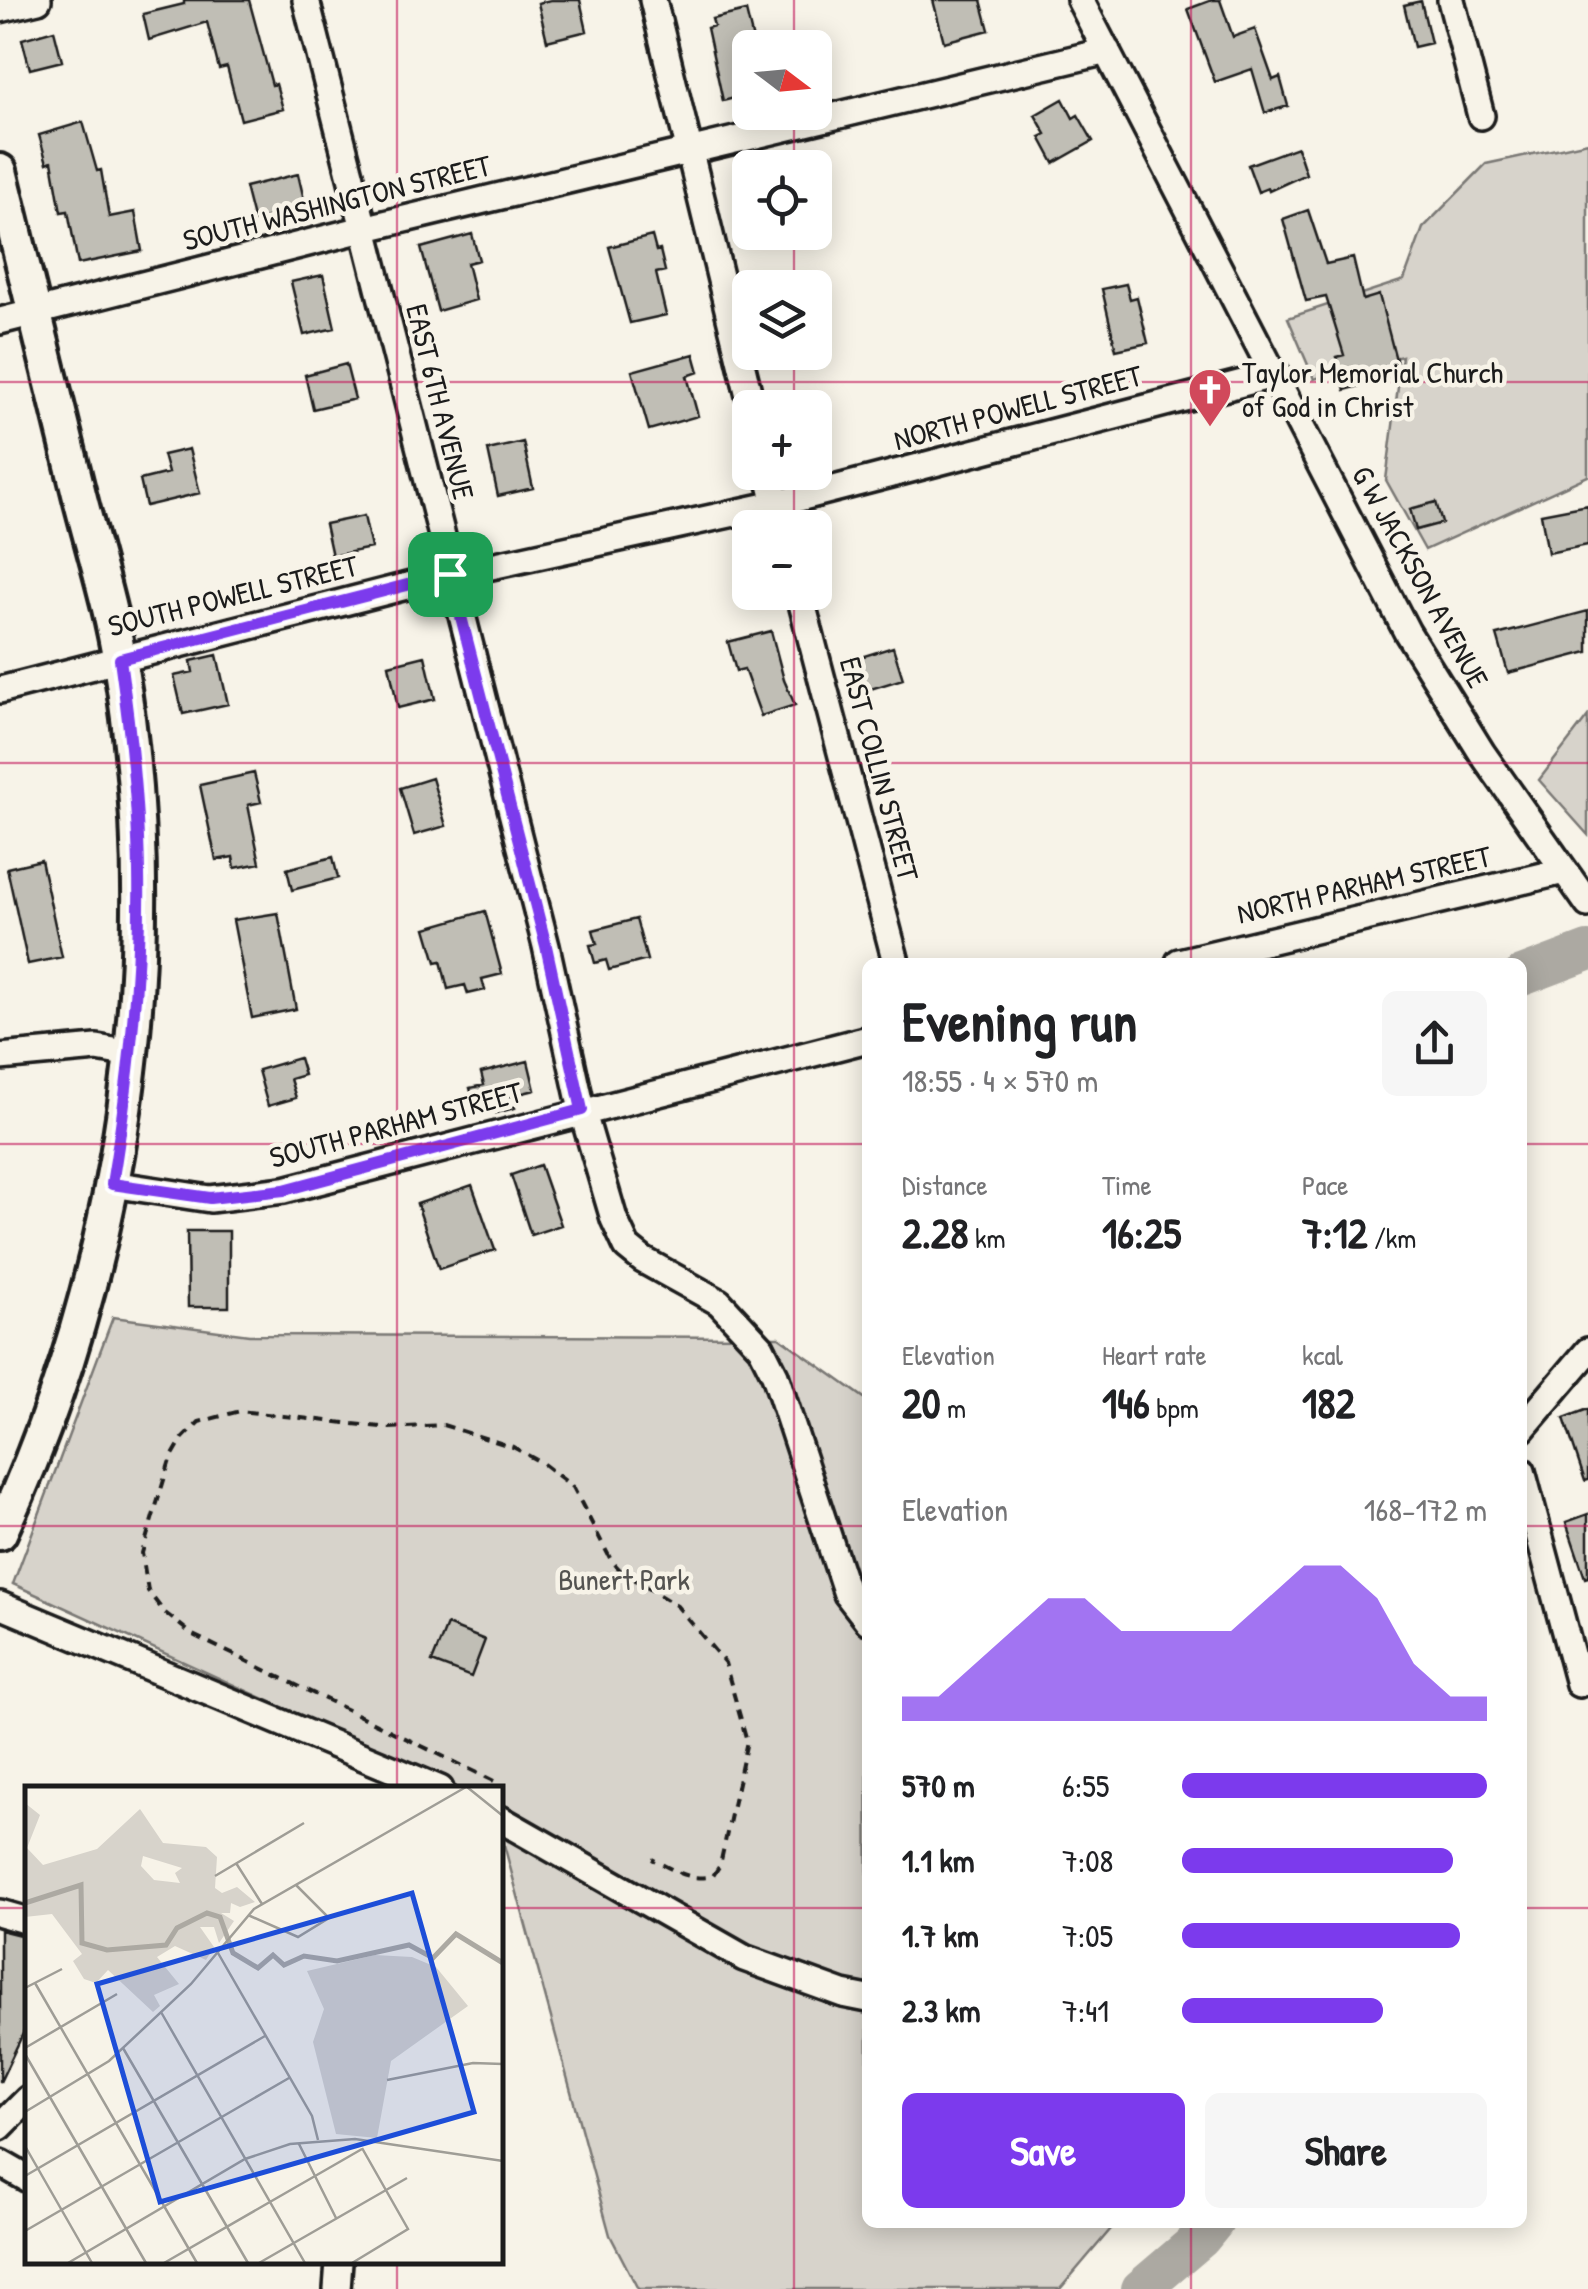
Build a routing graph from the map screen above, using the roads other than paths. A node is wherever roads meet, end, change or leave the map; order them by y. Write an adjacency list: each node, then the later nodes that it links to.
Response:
1 (38, 0): 6 (street)
2 (306, 0): 11 (street, EAST 6TH AVENUE)
3 (653, 0): 9 (street)
4 (1080, 0): 7 (street, G W JACKSON AVENUE)
5 (1451, 0): 8 (street)
6 (0, 9)
7 (1107, 51): 9 (street, SOUTH WASHINGTON STREET); 14 (street, G W JACKSON AVENUE)
8 (1481, 116)
9 (690, 151): 11 (street, SOUTH WASHINGTON STREET); 15 (street)
10 (0, 171): 12 (main road)
11 (363, 229): 12 (street, SOUTH WASHINGTON STREET); 18 (street, EAST 6TH AVENUE)
12 (34, 312): 13 (street, SOUTH WASHINGTON STREET); 20 (main road)
13 (0, 321)
14 (1276, 374): 16 (street, NORTH POWELL STREET); 22 (street, G W JACKSON AVENUE)
15 (748, 390)
16 (800, 510)
17 (732, 524): 18 (street, SOUTH POWELL STREET)
18 (450, 574): 20 (street, SOUTH POWELL STREET); 29 (street, EAST 6TH AVENUE)
19 (804, 610): 24 (street, EAST COLLIN STREET)
20 (120, 659): 21 (street, SOUTH POWELL STREET); 27 (main road)
21 (0, 690)
22 (1567, 875): 23 (street, G W JACKSON AVENUE); 25 (street, NORTH PARHAM STREET)
23 (1588, 904)
24 (895, 958)
25 (1197, 958)
26 (862, 1040): 29 (street, SOUTH PARHAM STREET)
27 (131, 1054): 28 (street); 30 (main road)
28 (0, 1057)
29 (582, 1110): 30 (street, SOUTH PARHAM STREET); 37 (street, EAST 6TH AVENUE)
30 (112, 1184): 33 (main road)
31 (1588, 1350): 32 (street)
32 (1527, 1423)
33 (10, 1483): 35 (main road)
34 (1527, 1488): 38 (street)
35 (0, 1533)
36 (0, 1605): 39 (street)
37 (862, 1613)
38 (1583, 1680)
39 (377, 1776): 40 (street)
40 (425, 1786)
41 (502, 1820): 44 (street)
42 (0, 1913): 43 (street)
43 (25, 1920)
44 (862, 1997)
45 (25, 2102): 46 (street)
46 (0, 2127)
47 (0, 2163): 48 (street)
48 (25, 2177)
49 (339, 2264): 50 (street)
50 (337, 2289)

